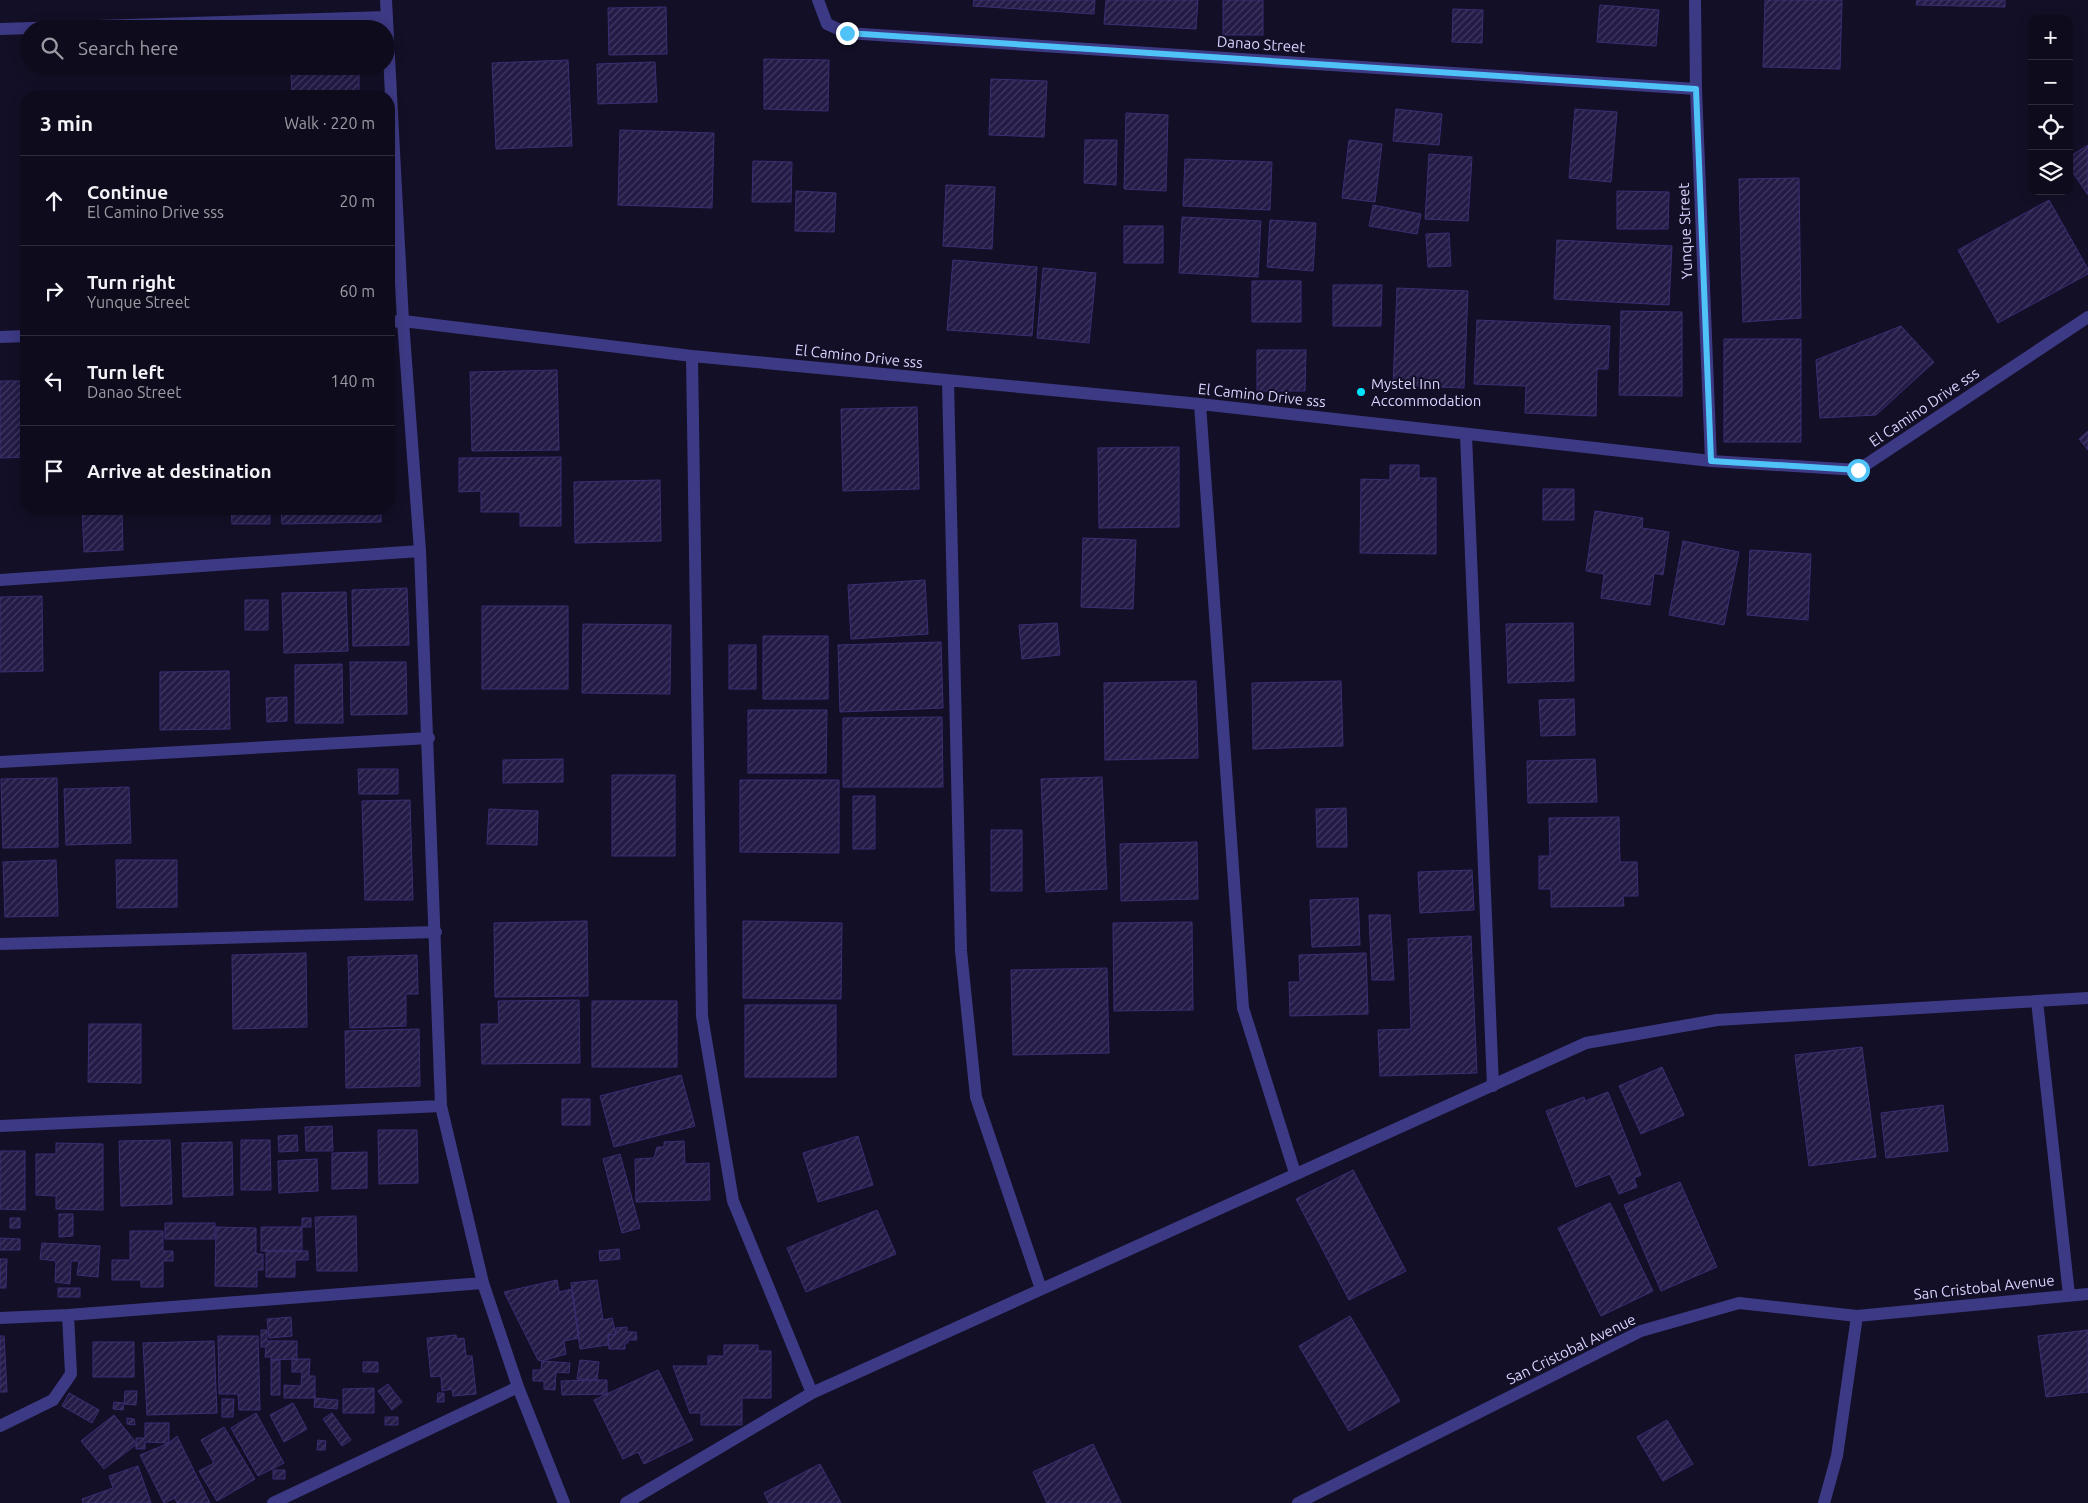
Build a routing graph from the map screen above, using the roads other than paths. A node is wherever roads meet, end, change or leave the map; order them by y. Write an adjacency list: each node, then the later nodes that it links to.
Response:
1 (386, 0): 4 (street)
2 (818, 0): 10 (street, Danao Street)
3 (1696, 0): 10 (street, Yunque Street)
4 (387, 17): 5 (street); 6 (street)
5 (290, 20)
6 (387, 20)
7 (20, 28): 8 (street)
8 (0, 29)
9 (390, 75): 11 (street)
10 (1696, 89): 22 (street, Yunque Street)
11 (391, 90)
12 (395, 169): 14 (street)
13 (2088, 317): 22 (street, El Camino Drive sss)
14 (403, 321): 15 (street, El Camino Drive sss); 18 (street, El Camino Drive sss); 23 (street)
15 (395, 322)
16 (20, 336): 17 (street)
17 (0, 337)
18 (692, 356): 19 (street, El Camino Drive sss); 43 (street)
19 (948, 381): 20 (street, El Camino Drive sss); 36 (street)
20 (1200, 404): 21 (street, El Camino Drive sss); 34 (street)
21 (1466, 435): 22 (street, El Camino Drive sss); 31 (street)
22 (1711, 461)
23 (420, 551): 24 (street); 25 (street)
24 (0, 580)
25 (429, 738): 26 (street); 27 (street)
26 (0, 762)
27 (436, 932): 28 (street); 32 (street)
28 (0, 944)
29 (2088, 998): 30 (street)
30 (2037, 1001): 31 (street); 38 (street)
31 (1493, 1086): 34 (street)
32 (441, 1106): 33 (street); 35 (street)
33 (0, 1126)
34 (1295, 1173): 36 (street)
35 (483, 1283): 39 (street); 42 (street)
36 (1041, 1289): 43 (street)
37 (2088, 1294): 38 (street, San Cristobal Avenue)
38 (2070, 1295): 40 (street, San Cristobal Avenue)
39 (68, 1314): 41 (street); 44 (street)
40 (1857, 1316): 48 (street, San Cristobal Avenue); 49 (street)
41 (0, 1318)
42 (518, 1387): 45 (street); 46 (street)
43 (812, 1393): 47 (street)
44 (0, 1426)
45 (273, 1503)
46 (564, 1503)
47 (626, 1503)
48 (1298, 1503)
49 (1824, 1503)

